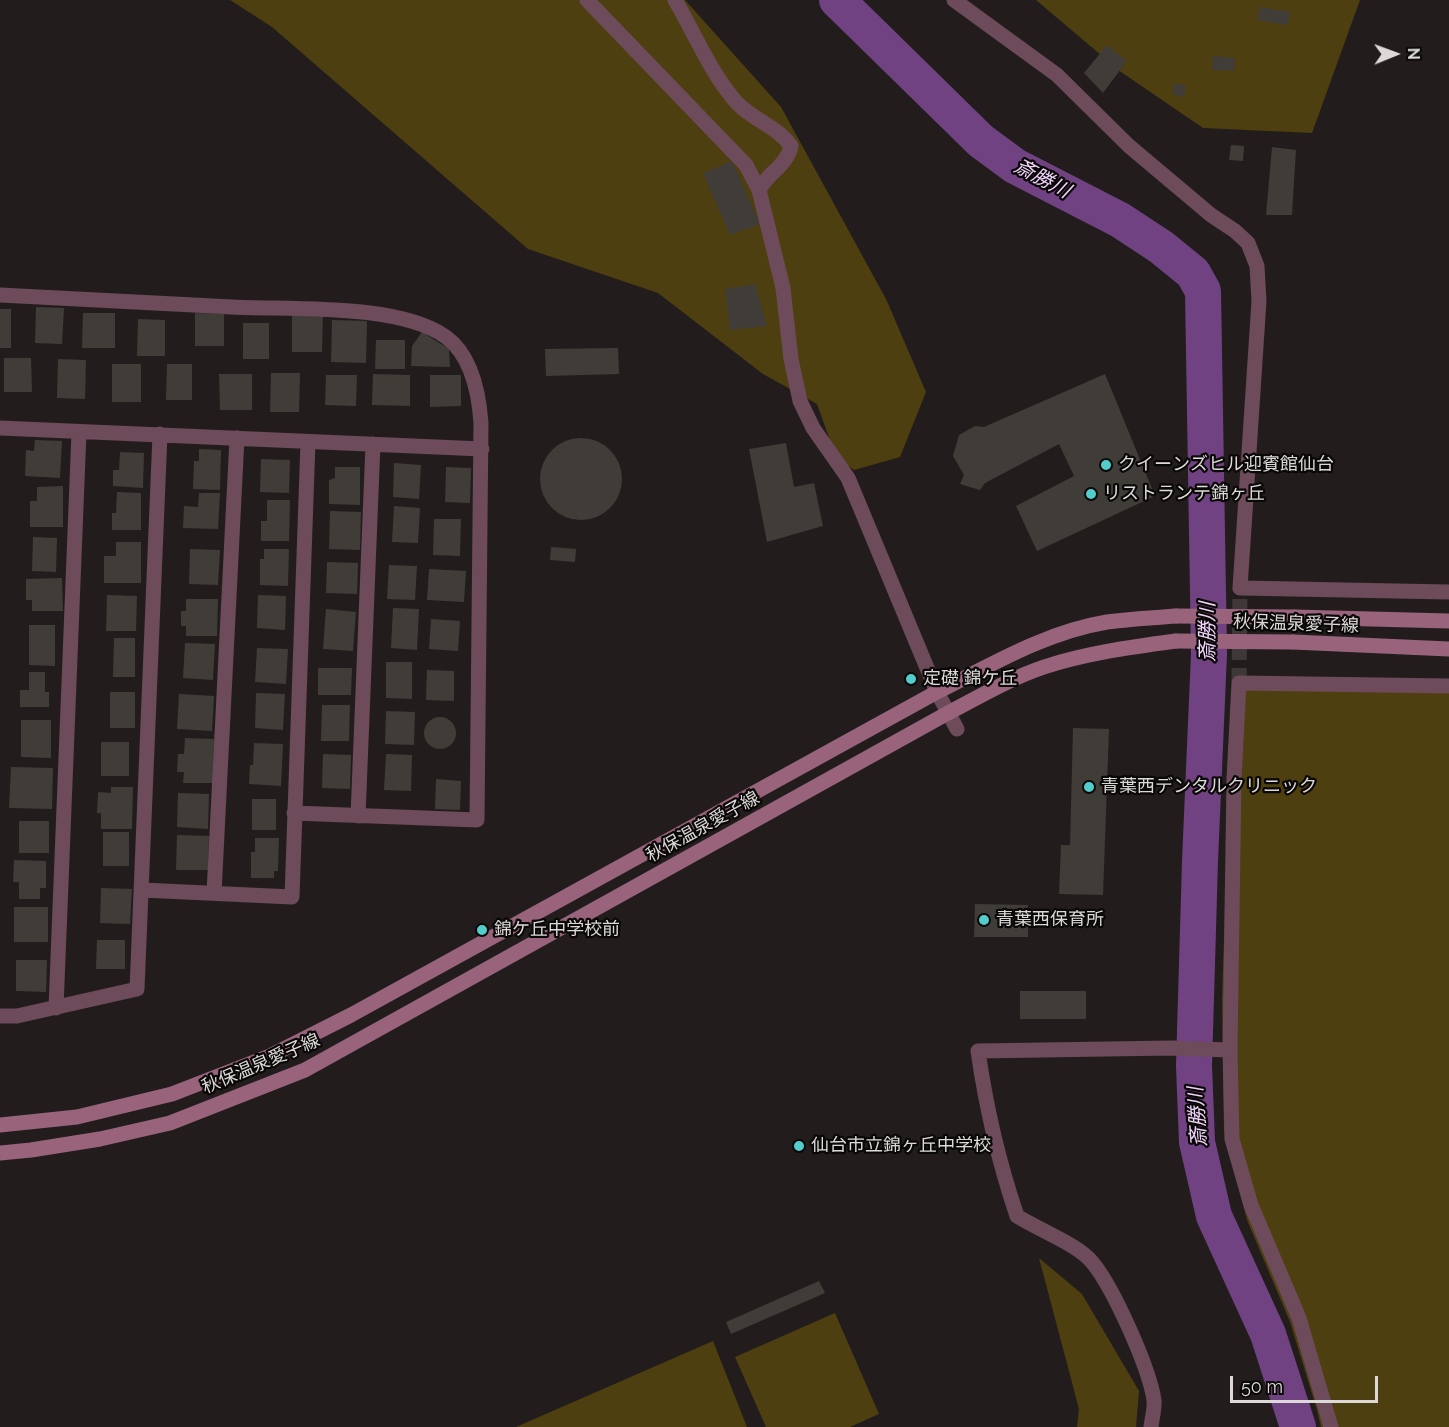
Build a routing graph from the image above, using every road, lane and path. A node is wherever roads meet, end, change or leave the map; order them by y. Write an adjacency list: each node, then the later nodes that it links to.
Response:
1 (587, 0): 4 (street)
2 (675, 0): 4 (street)
3 (954, 0): 13 (street)
4 (759, 190): 17 (street)
5 (0, 295): 12 (street)
6 (0, 428): 7 (street)
7 (79, 432): 8 (street); 24 (street)
8 (160, 434): 9 (street); 22 (street)
9 (237, 438): 10 (street); 23 (street)
10 (308, 442): 11 (street); 20 (street)
11 (373, 444): 12 (street); 21 (street)
12 (482, 449): 21 (street)
13 (1449, 592)
14 (1449, 621): 17 (main road, 秋保温泉愛子線, bridge)
15 (1449, 649): 18 (main road, 秋保温泉愛子線, bridge)
16 (1449, 686): 26 (street)
17 (937, 692): 18 (street); 27 (main road, 秋保温泉愛子線)
18 (948, 713): 19 (street); 28 (main road, 秋保温泉愛子線)
19 (957, 729)
20 (294, 813): 21 (street); 23 (street)
21 (358, 816)
22 (142, 890): 23 (street); 24 (street)
23 (214, 893)
24 (56, 1008): 25 (street)
25 (0, 1016)
26 (1226, 1050): 29 (street); 30 (street)
27 (0, 1125)
28 (0, 1153)
29 (1151, 1427)
30 (1331, 1427)

